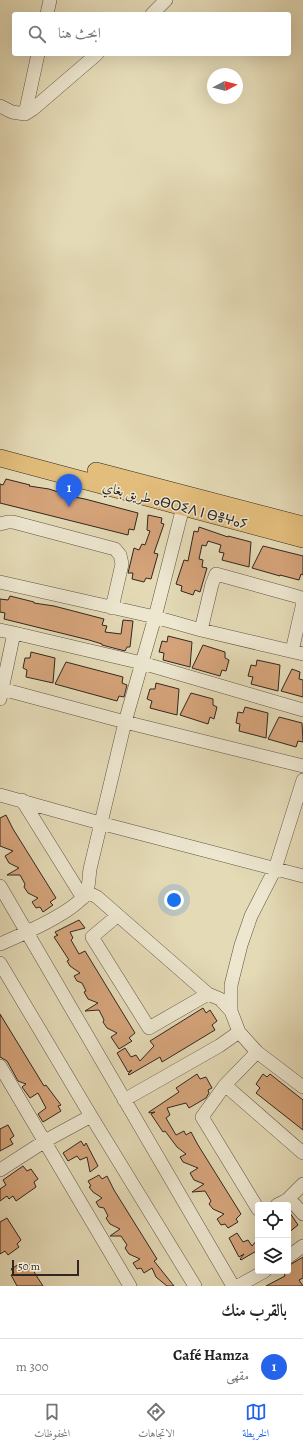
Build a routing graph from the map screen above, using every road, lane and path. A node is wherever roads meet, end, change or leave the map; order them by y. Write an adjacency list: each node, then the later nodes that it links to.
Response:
1 (50, 0): 3 (street)
2 (166, 0): 4 (street)
3 (47, 12)
4 (154, 12)
5 (38, 56): 8 (street)
6 (95, 56): 8 (street)
7 (0, 106): 8 (street)
8 (25, 114)
9 (0, 446): 13 (main road, طريق بغاي ⴰⴱⵔⵉⴷ ⵏ ⴱⴻⵖⴰⵢ)
10 (0, 458): 11 (main road, طريق بغاي ⴰⴱⵔⵉⴷ ⵏ ⴱⴻⵖⴰⵢ)
11 (183, 506): 14 (main road, طريق بغاي ⴰⴱⵔⵉⴷ ⵏ ⴱⴻⵖⴰⵢ); 17 (street)
12 (0, 524): 16 (street)
13 (303, 525)
14 (303, 539)
15 (0, 582): 16 (street)
16 (112, 608): 17 (street)
17 (155, 617): 19 (street); 22 (street)
18 (0, 630): 20 (street)
19 (201, 630): 21 (street); 21 (street)
20 (14, 633): 22 (street); 23 (street)
21 (298, 653)
22 (142, 663): 24 (street); 25 (street)
23 (1, 694): 25 (street)
24 (303, 710)
25 (125, 722): 26 (street); 30 (street)
26 (303, 766)
27 (303, 780): 31 (street)
28 (0, 795): 29 (street)
29 (22, 800): 30 (street); 34 (street)
30 (100, 823): 31 (street); 34 (street)
31 (275, 869): 32 (street); 40 (street)
32 (303, 876)
33 (0, 886): 36 (street)
34 (85, 895): 35 (street); 36 (street)
35 (117, 916): 39 (street); 39 (street)
36 (26, 932): 37 (street); 46 (street)
37 (0, 944)
38 (0, 963): 47 (street)
39 (208, 994): 40 (street)
40 (231, 1012): 41 (street)
41 (239, 1032): 42 (street); 46 (street)
42 (257, 1052): 44 (street); 45 (street)
43 (0, 1066): 48 (street)
44 (225, 1085): 49 (street); 53 (street)
45 (303, 1087)
46 (124, 1100): 61 (street)
47 (91, 1116): 48 (street); 60 (street)
48 (45, 1142): 50 (street); 59 (street)
49 (303, 1153)
50 (0, 1170)
51 (303, 1184): 52 (street)
52 (282, 1202)
53 (255, 1204)
54 (291, 1204): 55 (street)
55 (303, 1214)
56 (303, 1246): 57 (street)
57 (291, 1255)
58 (260, 1274): 62 (street)
59 (130, 1286)
60 (195, 1286)
61 (233, 1286)
62 (238, 1286)

